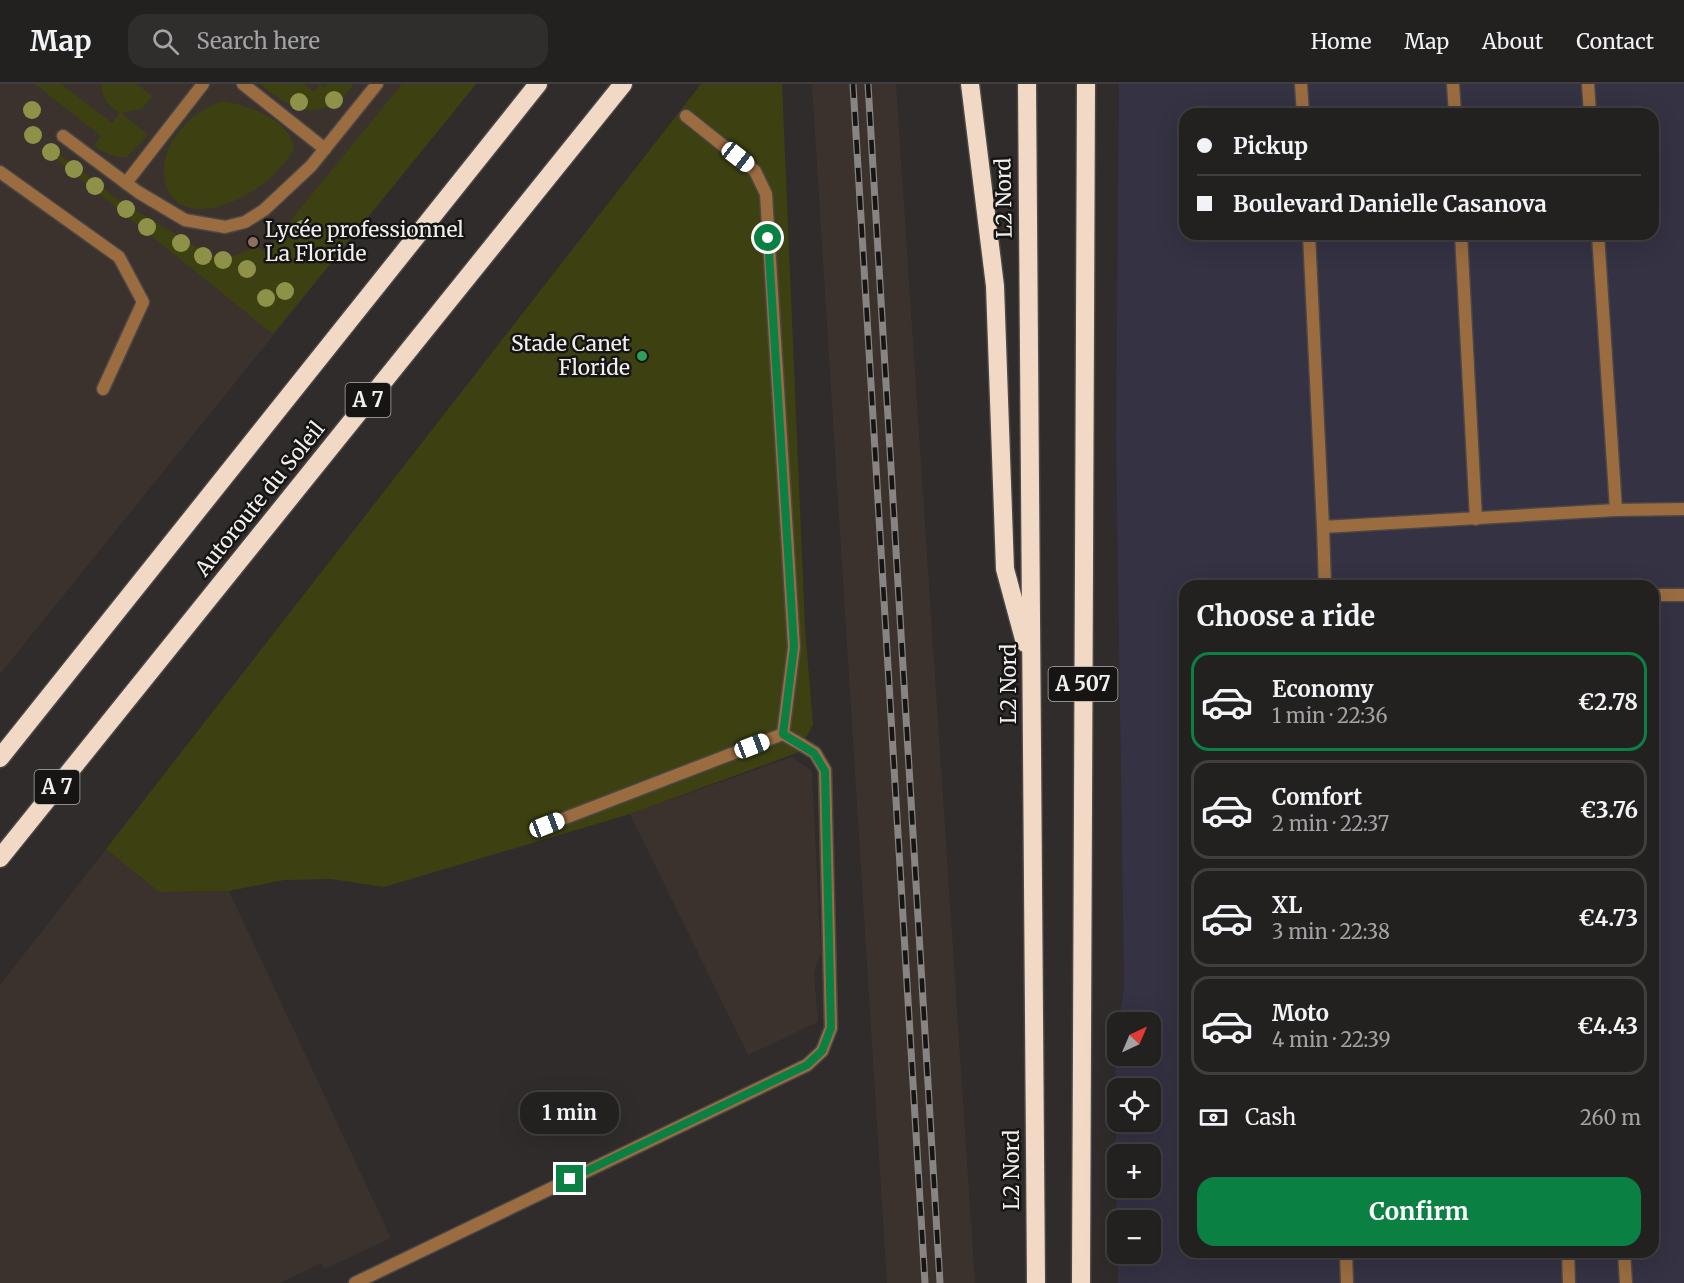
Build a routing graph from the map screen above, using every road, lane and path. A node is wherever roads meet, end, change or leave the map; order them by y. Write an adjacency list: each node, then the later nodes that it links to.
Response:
1 (203, 84): 19 (street)
2 (243, 84): 17 (street)
3 (377, 84): 17 (street)
4 (538, 84): 32 (highway, Autoroute du Soleil)
5 (623, 84): 33 (highway, Autoroute du Soleil / A 7)
6 (970, 84): 31 (highway)
7 (1028, 84): 31 (highway, L2 Nord / A 507)
8 (1086, 84): 45 (highway, A 507)
9 (1302, 84): 12 (street)
10 (1453, 84): 13 (street)
11 (1588, 84): 14 (street)
12 (1303, 108)
13 (1455, 108)
14 (1590, 108)
15 (686, 116): 34 (street)
16 (63, 136): 19 (street)
17 (325, 149): 19 (street)
18 (0, 172): 23 (street)
19 (126, 183)
20 (1309, 240): 27 (street)
21 (1461, 240): 26 (street)
22 (1598, 240): 25 (street)
23 (104, 389)
24 (1684, 509): 25 (street)
25 (1616, 510): 26 (street)
26 (1476, 519): 27 (street)
27 (1323, 527): 28 (street)
28 (1325, 580)
29 (1659, 595): 30 (street)
30 (1684, 595)
31 (1032, 671): 44 (highway, L2 Nord / A 507)
32 (49, 693): 35 (highway); 36 (highway, Autoroute du Soleil)
33 (114, 716): 38 (highway, Autoroute du Soleil / A 7); 39 (highway)
34 (783, 734): 37 (street); 43 (street)
35 (0, 750)
36 (0, 758)
37 (547, 825)
38 (0, 858)
39 (0, 872)
40 (1346, 1258): 46 (street)
41 (1568, 1258): 47 (street)
42 (1624, 1258): 48 (street)
43 (355, 1283)
44 (1036, 1283)
45 (1081, 1283)
46 (1347, 1283)
47 (1569, 1283)
48 (1626, 1283)

